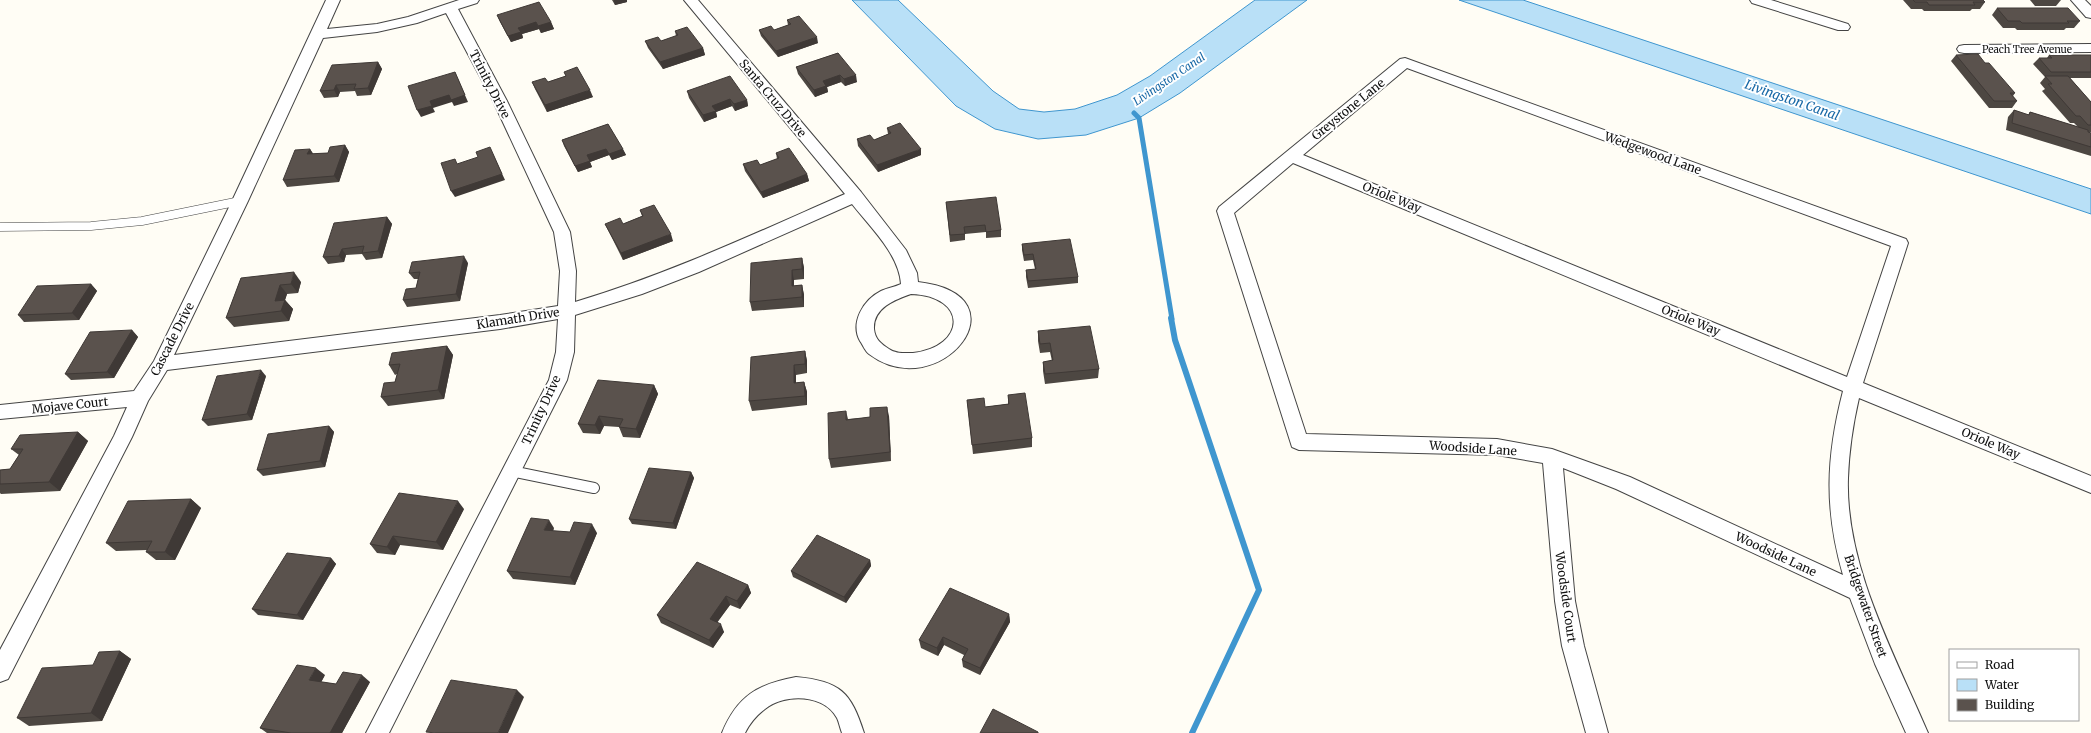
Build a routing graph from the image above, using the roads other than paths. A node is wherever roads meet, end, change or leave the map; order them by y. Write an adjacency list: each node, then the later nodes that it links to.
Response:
1 (333, 0): 9 (street, Cascade Drive)
2 (472, 0): 6 (street)
3 (691, 0): 14 (street, Santa Cruz Drive)
4 (2078, 0): 7 (street)
5 (1763, 1): 8 (street)
6 (450, 7): 9 (street); 20 (street, Trinity Drive)
7 (2091, 14)
8 (1844, 27)
9 (317, 34): 15 (street, Cascade Drive)
10 (2091, 48): 11 (street, Peach Tree Avenue)
11 (1964, 49)
12 (1405, 62): 13 (street, Greystone Lane); 18 (street, Wedgewood Lane)
13 (1292, 156): 16 (street, Greystone Lane); 22 (street, Oriole Way)
14 (855, 196): 19 (street, Santa Cruz Drive); 20 (street, Klamath Drive)
15 (240, 202): 17 (lane); 21 (street, Cascade Drive)
16 (1225, 210): 25 (street, Woodside Lane)
17 (0, 227)
18 (1900, 243): 22 (street, Bridgewater Street)
19 (910, 288): 19 (street)
20 (567, 311): 21 (street, Klamath Drive); 26 (street, Trinity Drive)
21 (161, 364): 23 (street, Cascade Drive)
22 (1852, 385): 27 (street, Oriole Way); 29 (street, Bridgewater Street)
23 (140, 398): 24 (street, Mojave Court); 30 (street, Cascade Drive)
24 (0, 412)
25 (1552, 457): 29 (street, Woodside Lane); 34 (street, Woodside Court)
26 (511, 471): 28 (lane); 31 (street, Trinity Drive)
27 (2091, 485)
28 (594, 488)
29 (1860, 593): 35 (street, Bridgewater Street)
30 (0, 672)
31 (377, 733)
32 (733, 733): 33 (street)
33 (854, 733)
34 (1597, 733)
35 (1917, 733)

